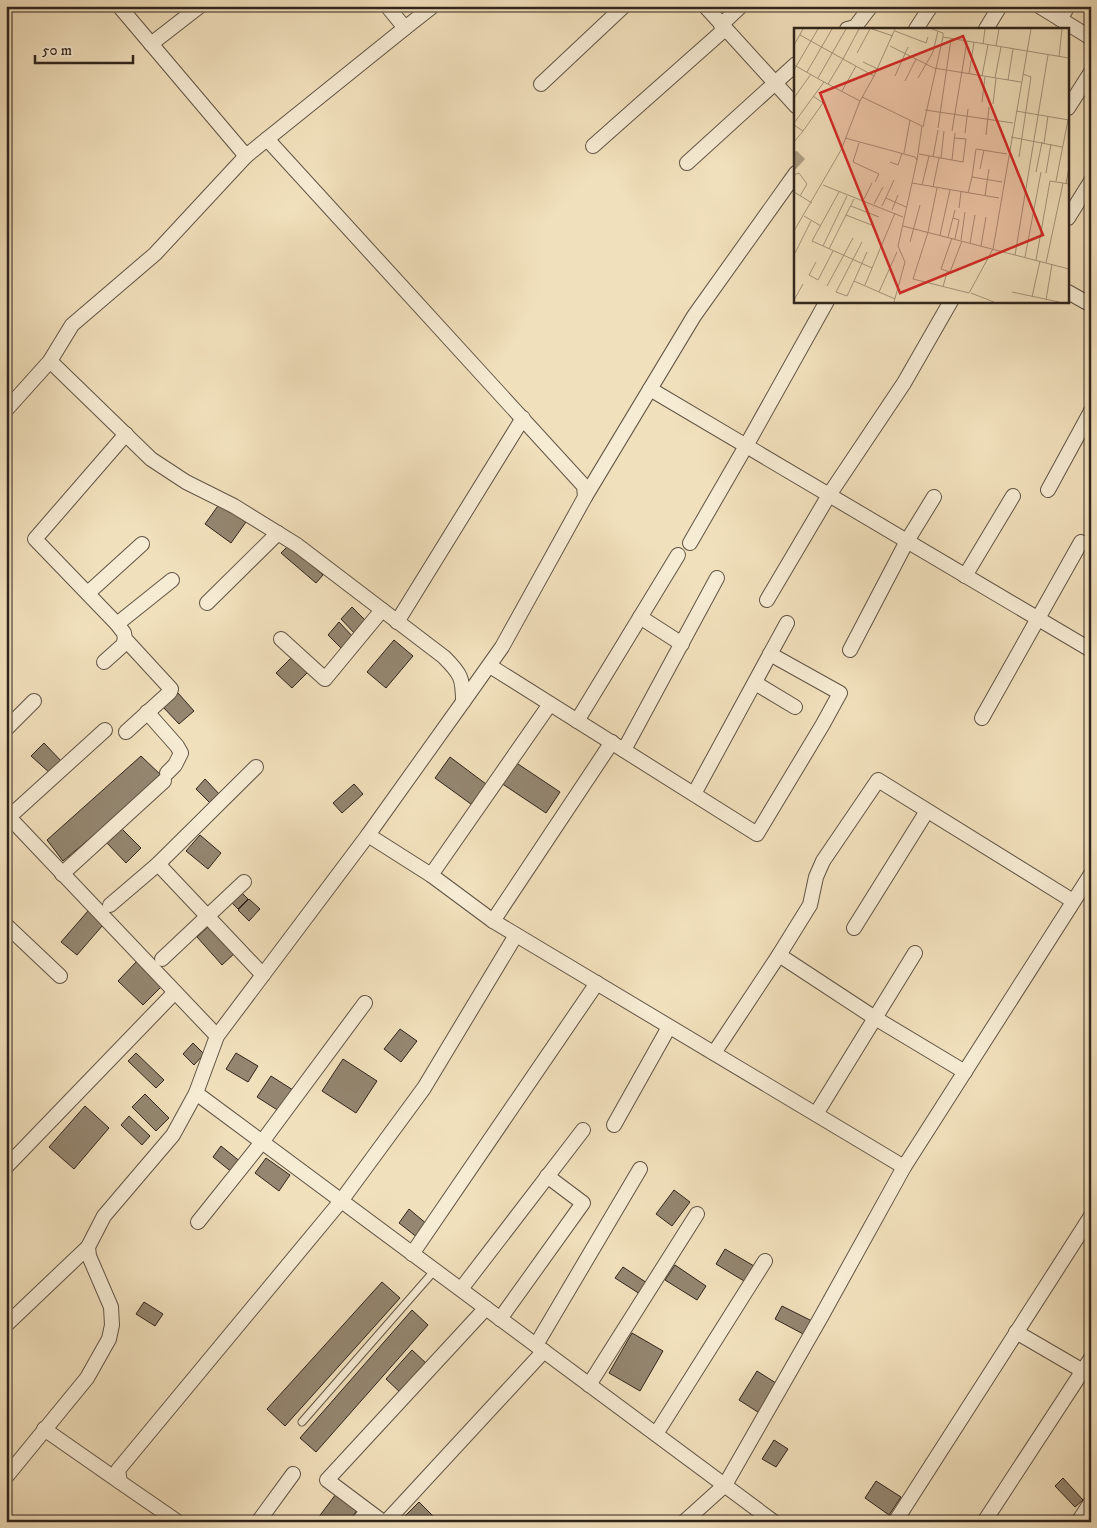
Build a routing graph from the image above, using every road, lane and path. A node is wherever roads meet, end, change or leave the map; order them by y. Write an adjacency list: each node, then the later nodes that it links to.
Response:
1 (119, 6): 20 (street)
2 (200, 6): 20 (street)
3 (387, 6): 15 (street)
4 (433, 6): 15 (street)
5 (624, 6): 24 (street)
6 (705, 6): 14 (street)
7 (742, 6): 14 (street)
8 (871, 6): 16 (street)
9 (931, 6): 17 (street)
10 (1000, 6): 18 (street)
11 (1039, 6): 13 (street)
12 (1068, 6): 13 (street)
13 (1060, 19): 19 (street)
14 (723, 27): 23 (street); 28 (street)
15 (405, 28): 27 (street)
16 (850, 28)
17 (917, 28)
18 (987, 28)
19 (1091, 38)
20 (151, 44): 29 (street)
21 (794, 66): 23 (street)
22 (1091, 72): 26 (street)
23 (775, 82): 25 (street); 30 (street)
24 (541, 84)
25 (794, 104)
26 (1070, 105)
27 (267, 139): 29 (street); 42 (street)
28 (593, 146)
29 (246, 156): 38 (street)
30 (687, 163)
31 (794, 176): 39 (street)
32 (1091, 181): 33 (street)
33 (1070, 215)
34 (1070, 293): 37 (street)
35 (826, 302): 44 (street)
36 (949, 302): 46 (street)
37 (1091, 305)
38 (50, 361): 40 (street); 43 (street)
39 (650, 389): 44 (street); 48 (street)
40 (6, 410)
41 (1091, 411): 45 (street)
42 (523, 418): 48 (street); 65 (street)
43 (126, 434): 50 (street); 59 (street)
44 (746, 446): 46 (street); 53 (street)
45 (1048, 490)
46 (829, 495): 51 (street); 60 (street)
47 (1013, 496): 56 (street)
48 (585, 497): 75 (street)
49 (934, 497): 51 (street)
50 (278, 533): 61 (street); 62 (street)
51 (907, 541): 56 (street); 71 (street)
52 (1081, 542): 64 (street)
53 (690, 543)
54 (142, 544): 59 (street)
55 (678, 555): 63 (street)
56 (965, 576): 64 (street)
57 (717, 578): 70 (street)
58 (172, 580): 67 (street)
59 (88, 593): 67 (street)
60 (767, 600)
61 (207, 603)
62 (382, 610): 65 (street); 69 (street)
63 (640, 617): 70 (street); 83 (street)
64 (1038, 619): 72 (street); 82 (street)
65 (397, 622): 78 (street)
66 (787, 623): 73 (street)
67 (117, 624): 68 (street)
68 (125, 639): 74 (street); 81 (street)
69 (281, 639)
70 (682, 644): 87 (street)
71 (850, 650)
72 (1091, 650)
73 (770, 654): 76 (street); 89 (street)
74 (104, 662)
75 (490, 666): 78 (street); 79 (street)
76 (755, 683): 80 (street); 89 (street)
77 (34, 701): 84 (street)
78 (463, 702): 92 (street)
79 (550, 704): 83 (street); 96 (street)
80 (795, 707)
81 (147, 712): 86 (street); 94 (street)
82 (982, 718)
83 (577, 721): 87 (street)
84 (6, 729)
85 (105, 730): 91 (street)
86 (126, 732)
87 (618, 746): 89 (street); 101 (street)
88 (256, 766): 93 (street)
89 (694, 794)
90 (927, 811): 98 (street); 103 (street); 106 (street)
91 (8, 816): 94 (street)
92 (368, 835): 96 (street); 108 (street)
93 (158, 864): 99 (street); 100 (street)
94 (62, 874): 111 (street)
95 (1091, 874): 98 (street)
96 (431, 876): 101 (street)
97 (244, 882): 100 (street)
98 (1073, 901): 117 (street)
99 (110, 905)
100 (208, 916): 107 (street); 108 (street)
101 (493, 921): 104 (street)
102 (6, 925): 109 (street)
103 (854, 928)
104 (516, 935): 110 (street); 127 (street)
105 (914, 953): 113 (street)
106 (779, 955): 113 (street); 116 (street)
107 (162, 959)
108 (263, 975): 115 (street)
109 (60, 976)
110 (597, 983): 114 (street); 132 (street)
111 (175, 992): 115 (street); 123 (street)
112 (365, 1003): 122 (street)
113 (875, 1018): 117 (street); 119 (street)
114 (670, 1026): 116 (street); 120 (street)
115 (216, 1036): 118 (street)
116 (714, 1053): 119 (street)
117 (965, 1072): 124 (street)
118 (196, 1093): 122 (street); 131 (street)
119 (816, 1114): 124 (street)
120 (614, 1125)
121 (583, 1130): 126 (street)
122 (262, 1142): 127 (street); 130 (street)
123 (6, 1167)
124 (904, 1167): 150 (street)
125 (640, 1169): 140 (street)
126 (547, 1176): 135 (street); 137 (street)
127 (341, 1200): 132 (street); 149 (street)
128 (697, 1214): 143 (street)
129 (1091, 1216): 139 (street)
130 (198, 1222)
131 (88, 1247): 138 (street); 145 (street)
132 (412, 1254): 134 (street)
133 (765, 1261): 146 (street)
134 (435, 1270): 135 (street); 144 (lane)
135 (460, 1289): 136 (street)
136 (486, 1308): 137 (street); 154 (street)
137 (500, 1319): 140 (street)
138 (6, 1325)
139 (1016, 1332): 142 (street); 157 (street)
140 (540, 1348): 143 (street); 154 (street)
141 (1091, 1358): 142 (street)
142 (1083, 1371): 158 (street)
143 (589, 1385): 146 (street)
144 (302, 1422)
145 (44, 1429): 148 (street); 149 (street)
146 (656, 1434): 150 (street)
147 (293, 1474): 153 (street)
148 (6, 1477)
149 (120, 1482): 152 (street)
150 (725, 1485): 155 (street); 156 (street)
151 (1091, 1502): 159 (street)
152 (178, 1522)
153 (258, 1522)
154 (384, 1522)
155 (684, 1522)
156 (774, 1522)
157 (894, 1522)
158 (984, 1522)
159 (1078, 1522)

